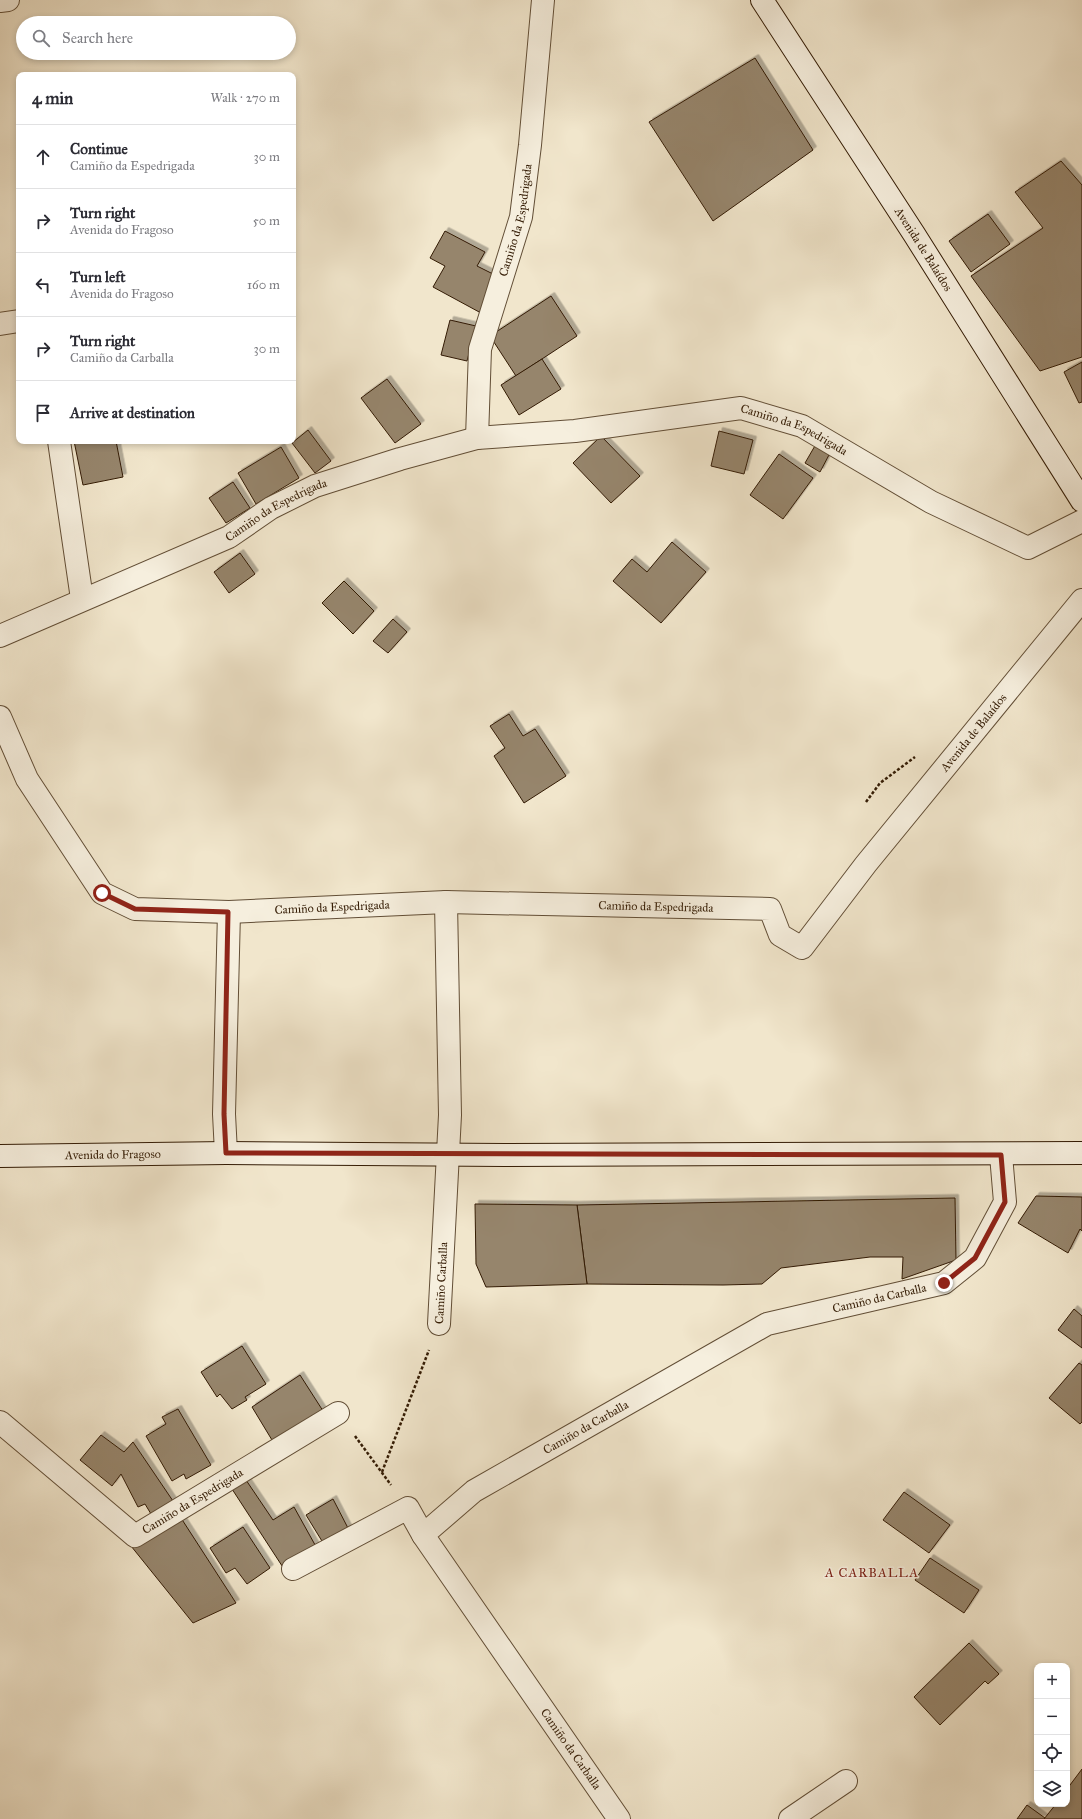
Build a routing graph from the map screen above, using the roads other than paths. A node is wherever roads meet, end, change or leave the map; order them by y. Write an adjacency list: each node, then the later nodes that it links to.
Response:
1 (8, 0): 4 (street)
2 (544, 0): 7 (street, Camiño da Espedrigada)
3 (762, 0): 9 (street, Avenida de Balaídos)
4 (0, 1)
5 (16, 321): 6 (street)
6 (0, 324)
7 (477, 438): 10 (street, Camiño da Espedrigada); 11 (street, Camiño da Espedrigada)
8 (59, 444): 11 (street)
9 (1082, 501)
10 (1082, 521)
11 (82, 599): 13 (street, Camiño da Espedrigada)
12 (1082, 600): 16 (street, Avenida de Balaídos)
13 (0, 636)
14 (0, 717): 17 (street, Camiño da Espedrigada)
15 (446, 902): 16 (street, Camiño da Espedrigada); 17 (street, Camiño da Espedrigada); 20 (street, Camiño Carballa)
16 (770, 909)
17 (228, 912): 18 (street)
18 (226, 1153): 20 (street, Avenida do Fragoso); 22 (street, Avenida do Fragoso)
19 (1082, 1154): 21 (street, Avenida do Fragoso)
20 (449, 1155): 21 (street, Avenida do Fragoso); 23 (street, Camiño Carballa)
21 (1001, 1155): 26 (street, Camiño da Carballa)
22 (0, 1156)
23 (439, 1324)
24 (338, 1413): 25 (street, Camiño da Espedrigada)
25 (0, 1422)
26 (423, 1535): 27 (street); 29 (street, Camiño da Carballa)
27 (293, 1569)
28 (846, 1781): 30 (street)
29 (619, 1819)
30 (790, 1819)

